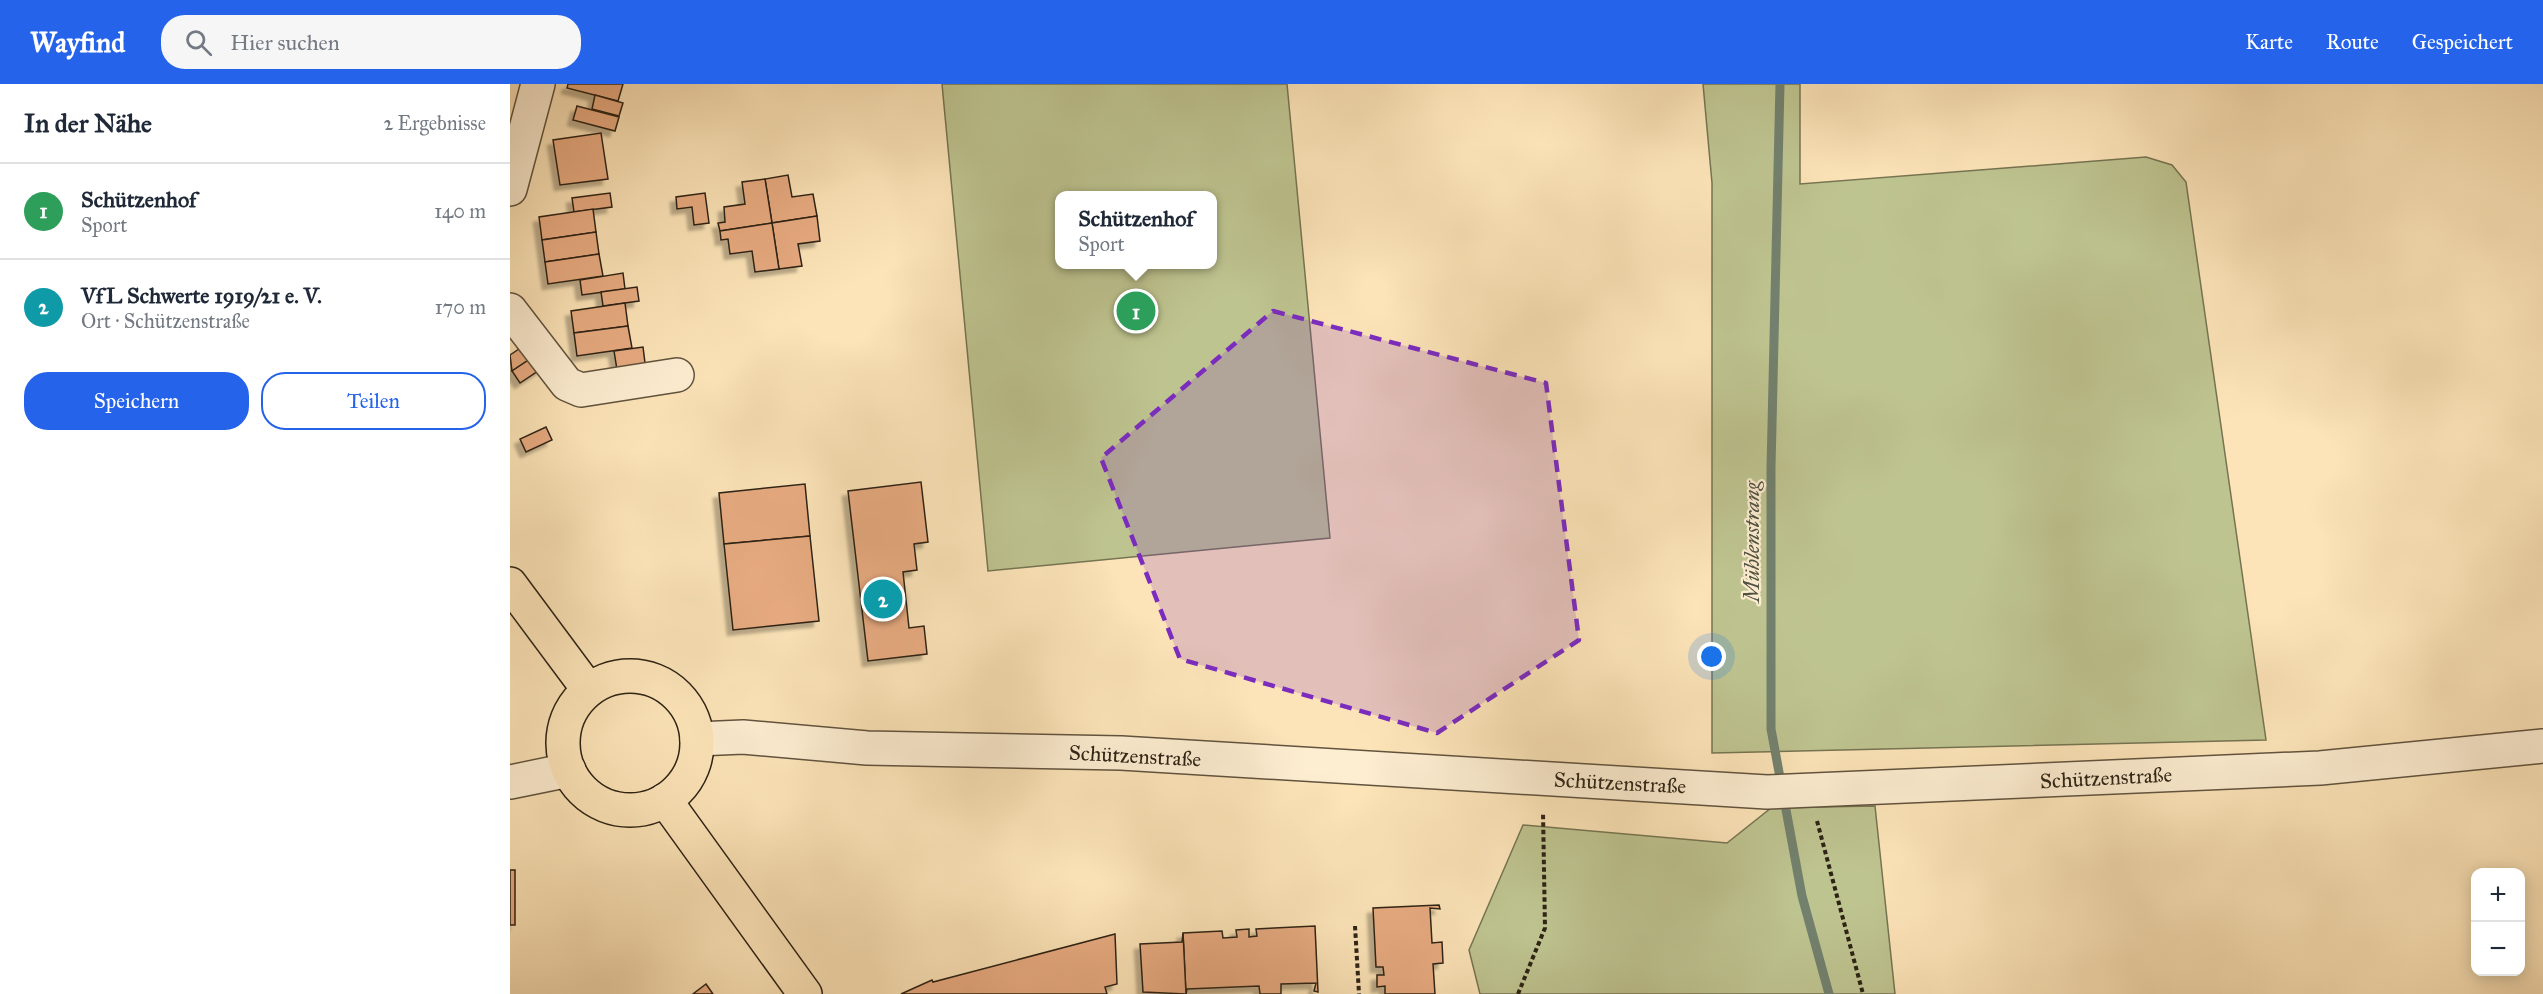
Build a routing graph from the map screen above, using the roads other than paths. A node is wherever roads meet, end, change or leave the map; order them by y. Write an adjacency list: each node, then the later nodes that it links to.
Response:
1 (538, 84): 2 (street)
2 (510, 189)
3 (510, 310): 4 (street)
4 (677, 375)
5 (510, 584): 6 (main road)
6 (588, 689): 7 (main road); 9 (main road)
7 (697, 739): 8 (street, Schützenstraße); 11 (main road)
8 (2543, 746)
9 (568, 770): 10 (street); 11 (main road)
10 (510, 782)
11 (665, 800): 12 (main road)
12 (805, 994)

